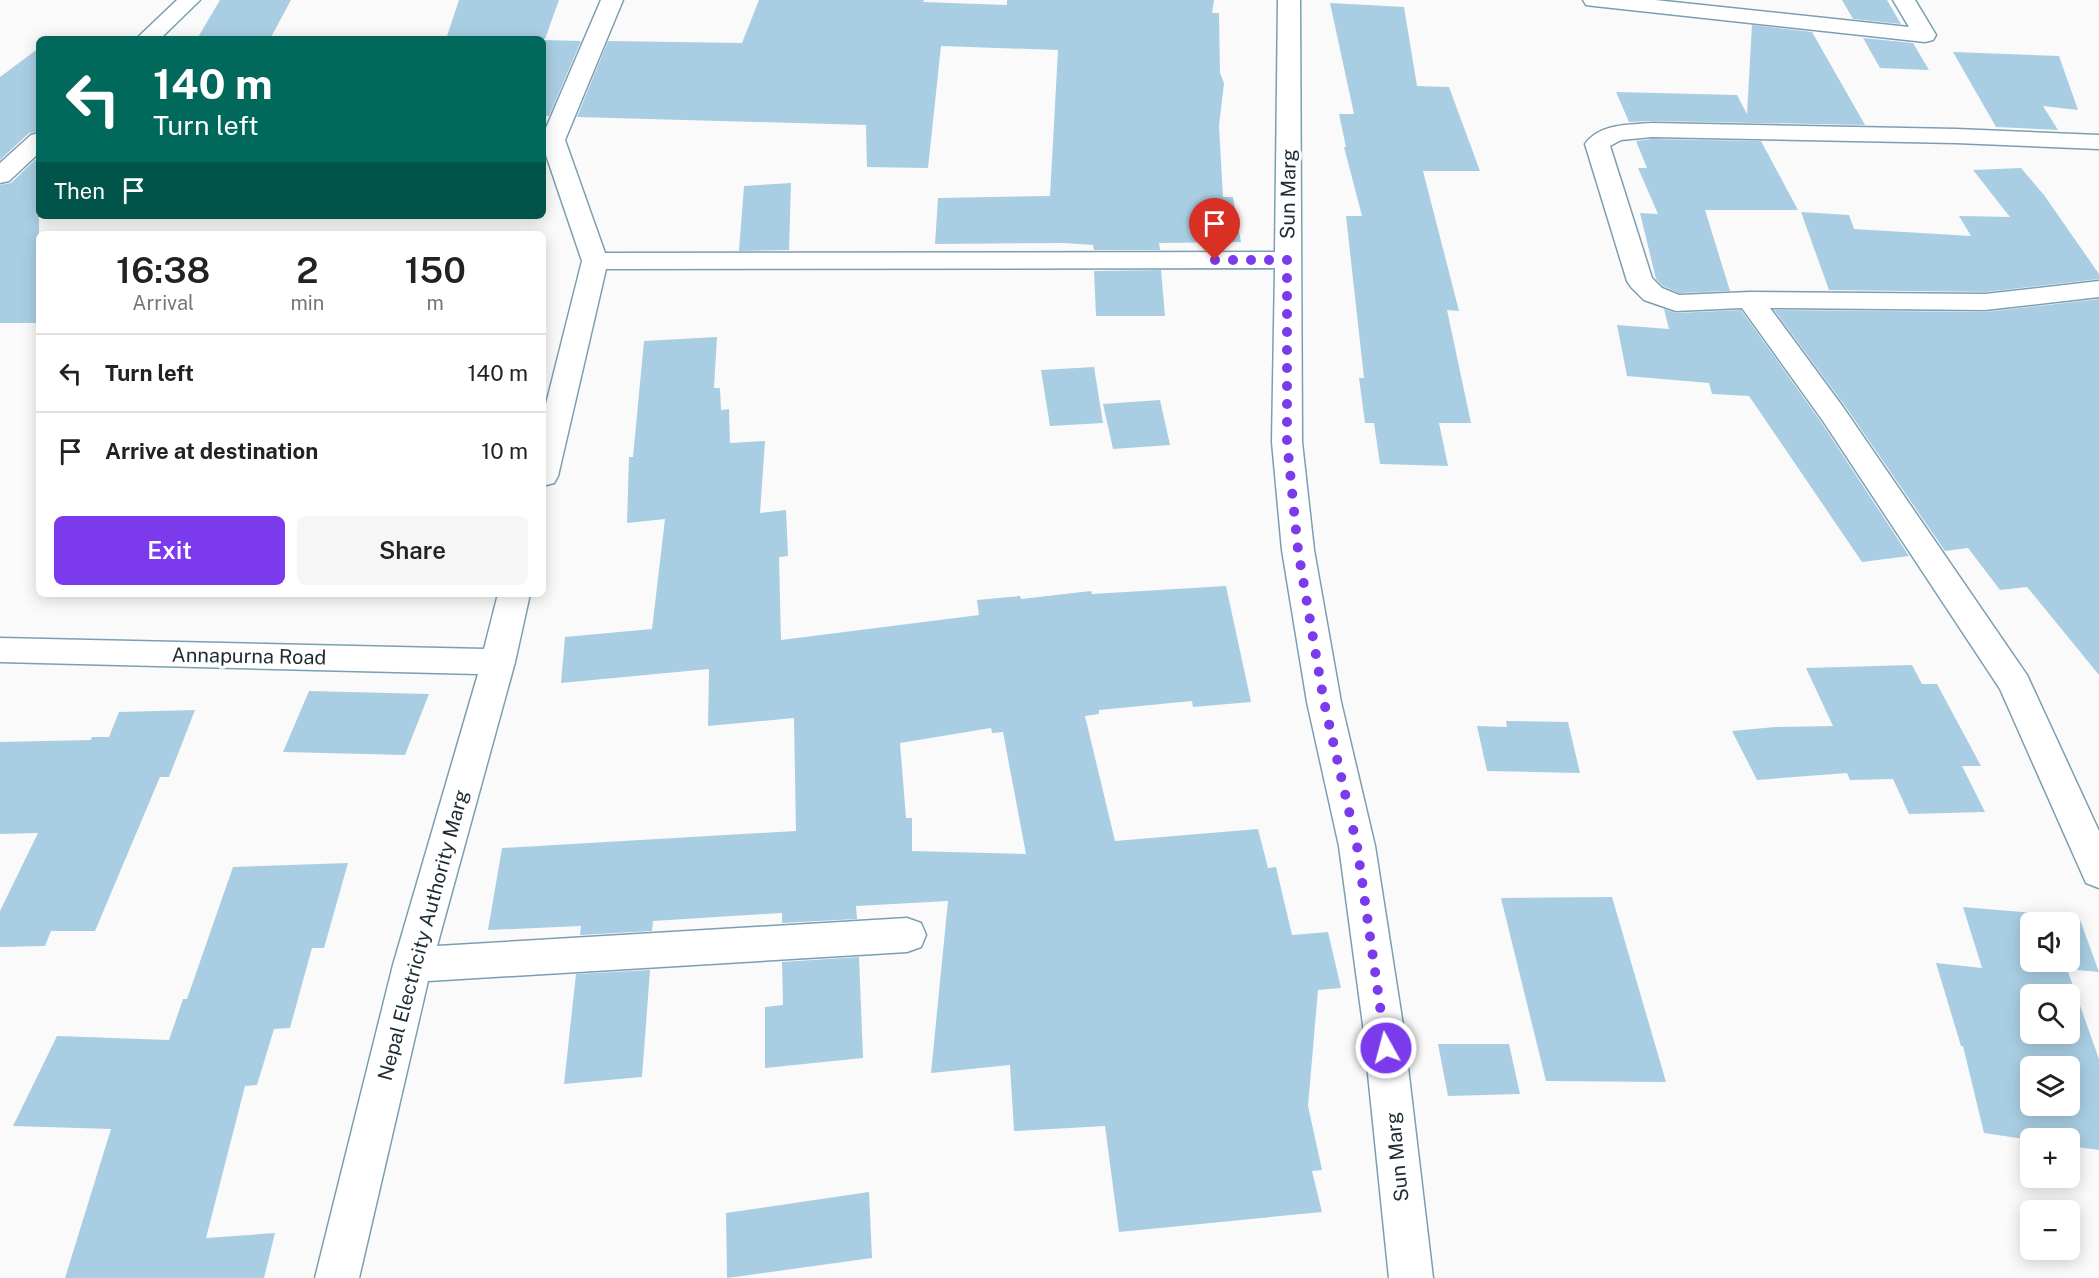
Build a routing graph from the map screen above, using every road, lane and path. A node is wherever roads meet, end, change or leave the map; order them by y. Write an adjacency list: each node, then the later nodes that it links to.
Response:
1 (189, 0): 6 (street)
2 (612, 0): 11 (street)
3 (1289, 0): 10 (street, Sun Marg)
4 (1594, 0): 5 (street)
5 (1904, 0)
6 (150, 36)
7 (2099, 142): 13 (street)
8 (36, 143): 9 (street)
9 (0, 176)
10 (1287, 260): 11 (street); 22 (street, Sun Marg)
11 (595, 261): 14 (street)
12 (2099, 289): 13 (street)
13 (1750, 300): 18 (street)
14 (546, 464)
15 (513, 597): 17 (street, Nepal Electricity Authority Marg)
16 (0, 650): 17 (street, Annapurna Road)
17 (498, 662): 20 (street, Nepal Electricity Authority Marg)
18 (2099, 872)
19 (907, 935): 20 (street)
20 (412, 965): 21 (street, Nepal Electricity Authority Marg)
21 (337, 1278)
22 (1411, 1278)

